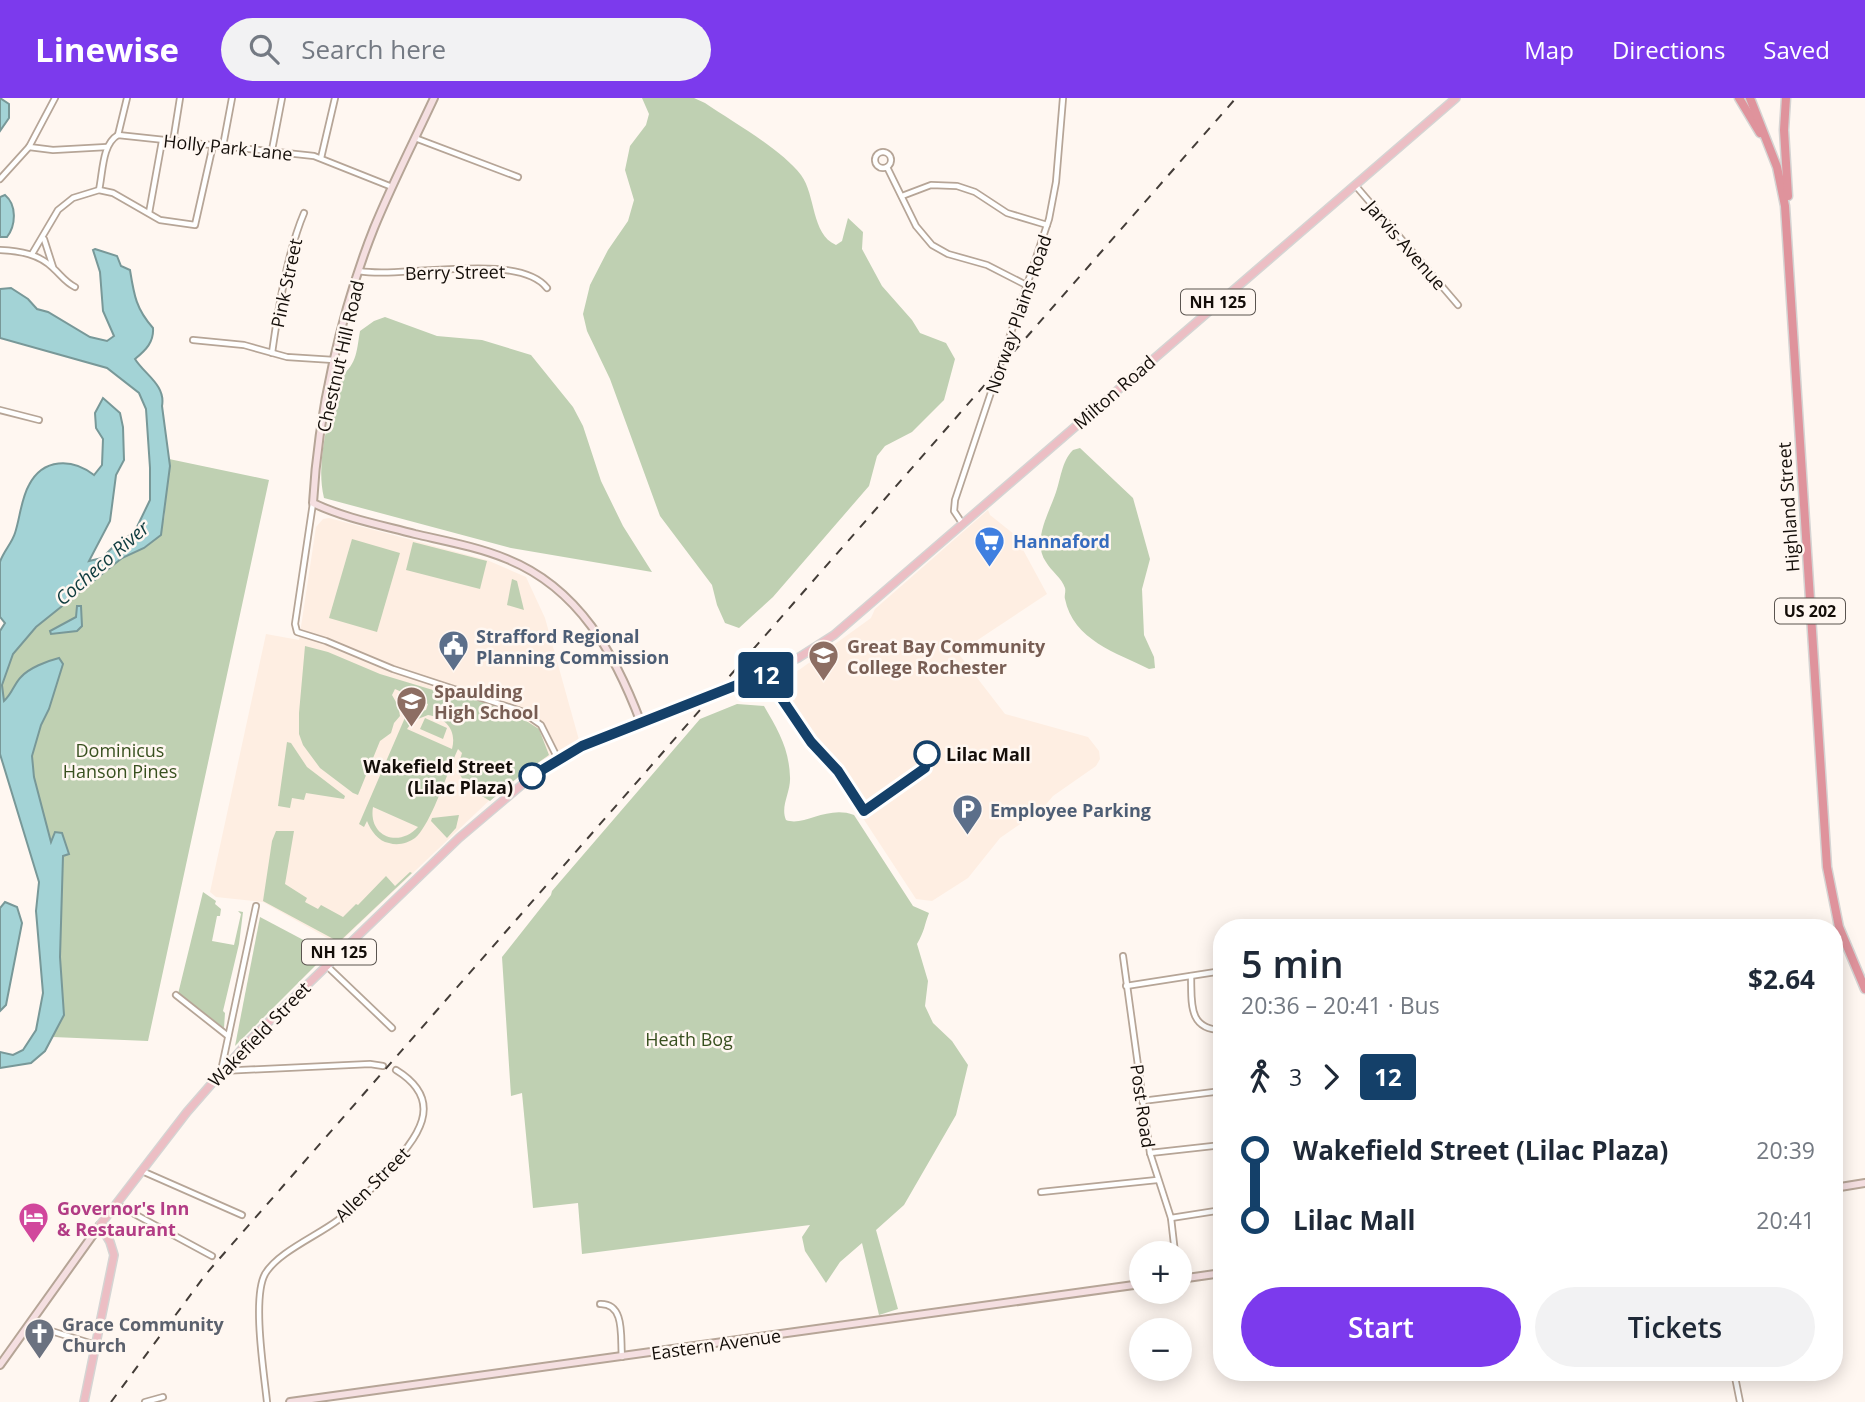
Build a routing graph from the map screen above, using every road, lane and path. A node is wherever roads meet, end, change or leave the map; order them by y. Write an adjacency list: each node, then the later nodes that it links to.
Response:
1 (55, 98): 19 (street)
2 (126, 98): 13 (street)
3 (180, 98): 16 (street)
4 (232, 98): 18 (street)
5 (282, 98): 21 (street)
6 (335, 98): 22 (street)
7 (434, 98): 14 (street, Chestnut Hill Road)
8 (1063, 98): 33 (street, Norway Plains Road)
9 (1456, 98): 27 (main road, Milton Road / NH 125)
10 (1739, 98): 24 (highway, US 202)
11 (1750, 98): 24 (highway, US 202)
12 (1786, 98): 34 (highway)
13 (118, 135): 15 (street, Holly Park Lane); 20 (street)
14 (415, 138): 25 (street); 28 (street, Chestnut Hill Road)
15 (162, 141): 16 (street, Holly Park Lane); 31 (street)
16 (173, 142): 17 (street, Holly Park Lane)
17 (213, 145): 18 (street, Holly Park Lane); 31 (street)
18 (223, 146): 21 (street, Holly Park Lane)
19 (29, 147): 20 (street); 26 (street)
20 (107, 147): 29 (street)
21 (272, 150): 22 (street, Holly Park Lane)
22 (321, 158): 28 (street, Holly Park Lane)
23 (887, 167): 30 (street)
24 (1777, 167): 34 (highway, US 202)
25 (518, 177)
26 (0, 179)
27 (1355, 185): 43 (street, Jarvis Avenue); 50 (main road, Milton Road / NH 125)
28 (392, 187): 39 (street, Chestnut Hill Road)
29 (99, 190): 31 (street); 35 (street)
30 (902, 196): 33 (street); 40 (street)
31 (149, 213)
32 (304, 213): 45 (street, Pink Street)
33 (1047, 225): 40 (street, Norway Plains Road)
34 (1787, 227): 55 (highway, Highland Street / US 202)
35 (43, 238): 37 (street); 38 (street)
36 (0, 250): 37 (street)
37 (32, 254): 38 (street)
38 (53, 268): 41 (street)
39 (359, 271): 42 (street, Berry Street); 46 (street, Chestnut Hill Road)
40 (1028, 286): 50 (street, Norway Plains Road)
41 (75, 287)
42 (547, 288)
43 (1458, 305)
44 (193, 340): 45 (street)
45 (271, 353): 46 (street)
46 (335, 360): 49 (street, Chestnut Hill Road)
47 (0, 410): 48 (street)
48 (39, 420)
49 (313, 503): 52 (street); 53 (street, Chestnut Hill Road)
50 (962, 523): 51 (main road, Milton Road / NH 125)
51 (765, 674): 52 (main road, Wakefield Street / NH 125)
52 (641, 723): 53 (main road, Wakefield Street / NH 125)
53 (558, 759): 58 (main road, Wakefield Street / NH 125)
54 (256, 906): 66 (street)
55 (1837, 919)
56 (1843, 937): 62 (highway, Highland Street / US 202)
57 (1123, 956): 61 (street, Post Road)
58 (327, 966): 64 (street); 69 (main road, Wakefield Street / NH 125)
59 (1213, 972): 60 (street)
60 (1191, 976): 61 (street); 65 (street)
61 (1126, 986): 71 (street, Post Road)
62 (1865, 989)
63 (176, 995): 66 (street)
64 (392, 1028)
65 (1213, 1029)
66 (228, 1037): 69 (street)
67 (383, 1066): 69 (street)
68 (396, 1070): 99 (street, Allen Street)
69 (221, 1071): 74 (main road, Wakefield Street / NH 125)
70 (1213, 1092): 71 (street)
71 (1142, 1101): 73 (street, Post Road)
72 (1213, 1146): 73 (street)
73 (1150, 1153): 75 (street, Post Road)
74 (141, 1171): 79 (main road, Wakefield Street / NH 125); 81 (street)
75 (1157, 1180): 78 (street); 82 (street, Post Road)
76 (1865, 1183): 77 (street)
77 (1843, 1187)
78 (1041, 1192)
79 (116, 1204): 83 (main road, Wakefield Street / NH 125); 85 (street)
80 (1213, 1211): 82 (street)
81 (242, 1215)
82 (1171, 1218): 84 (street, Post Road)
83 (100, 1225): 90 (street, Wakefield Street); 91 (main road)
84 (1174, 1241)
85 (212, 1256)
86 (1213, 1274): 87 (street)
87 (1192, 1277)
88 (1129, 1286): 92 (street, Eastern Avenue)
89 (600, 1304): 92 (street)
90 (28, 1324): 91 (street); 93 (street, Wakefield Street)
91 (96, 1345): 97 (main road)
92 (621, 1357): 96 (street, Eastern Avenue)
93 (1, 1364)
94 (1736, 1381): 101 (street)
95 (163, 1397): 98 (street)
96 (336, 1399): 100 (street, Eastern Avenue)
97 (84, 1402)
98 (145, 1402)
99 (267, 1402)
100 (290, 1402)
101 (1740, 1402)

